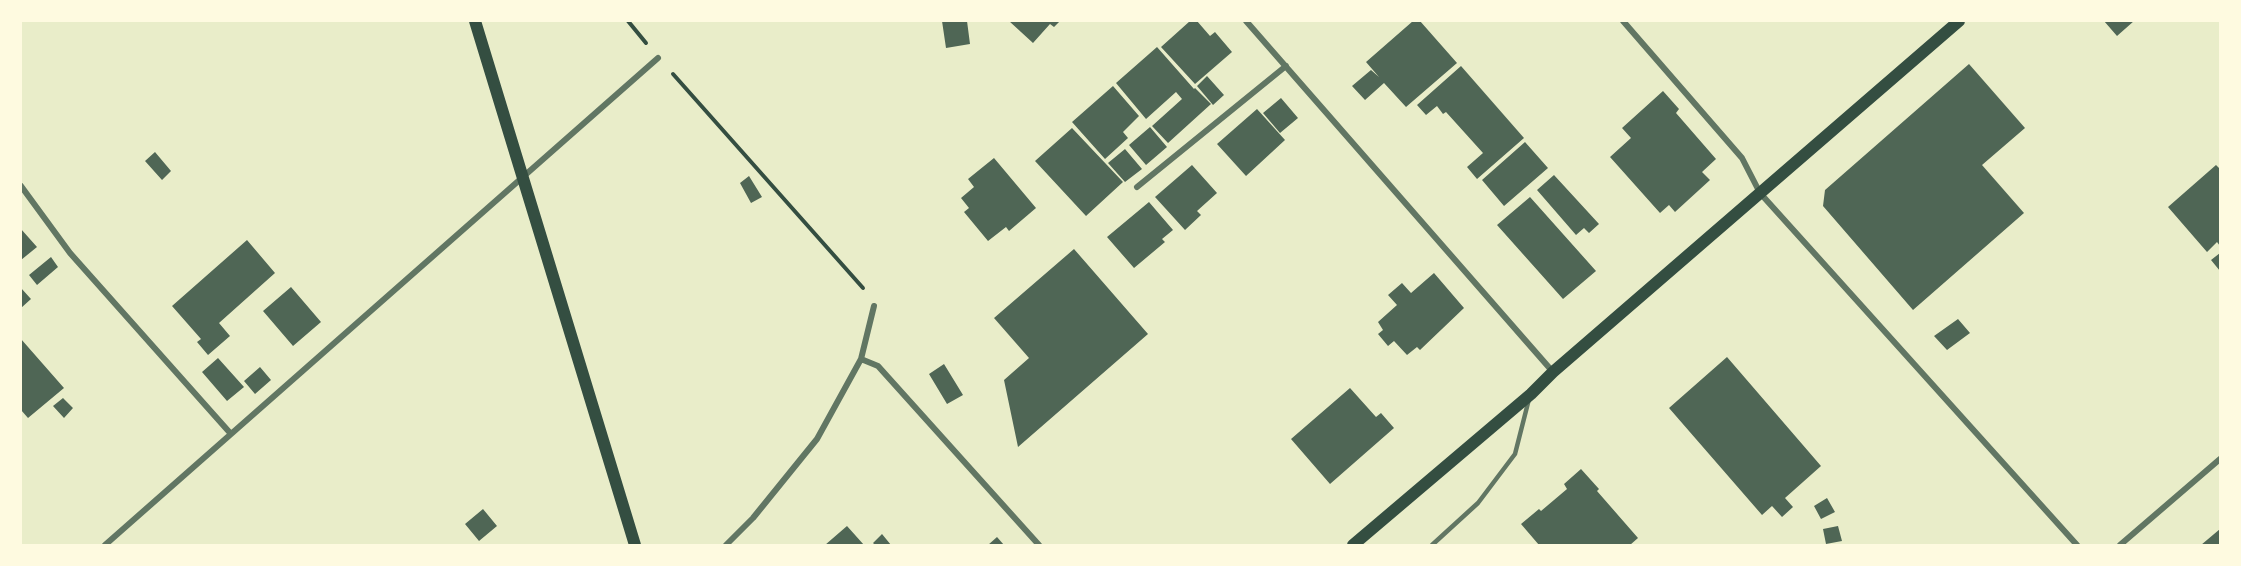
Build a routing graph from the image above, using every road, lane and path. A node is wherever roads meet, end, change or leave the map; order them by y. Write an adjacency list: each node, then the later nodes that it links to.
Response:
1 (475, 21): 17 (main road)
2 (1246, 21): 6 (street)
3 (1623, 21): 9 (street)
4 (1959, 21): 9 (main road)
5 (658, 58): 10 (path); 14 (street)
6 (1286, 66): 8 (street); 12 (street)
7 (21, 186): 14 (street)
8 (1137, 187)
9 (1760, 194): 12 (main road); 22 (street)
10 (874, 306): 11 (street)
11 (861, 359): 18 (street); 19 (street)
12 (1553, 372): 13 (main road)
13 (1531, 394): 20 (main road); 21 (lane)
14 (231, 434): 16 (street)
15 (2220, 459): 23 (street)
16 (105, 545)
17 (635, 545)
18 (726, 545)
19 (1039, 545)
20 (1353, 545)
21 (1432, 545)
22 (2077, 545)
23 (2120, 545)

